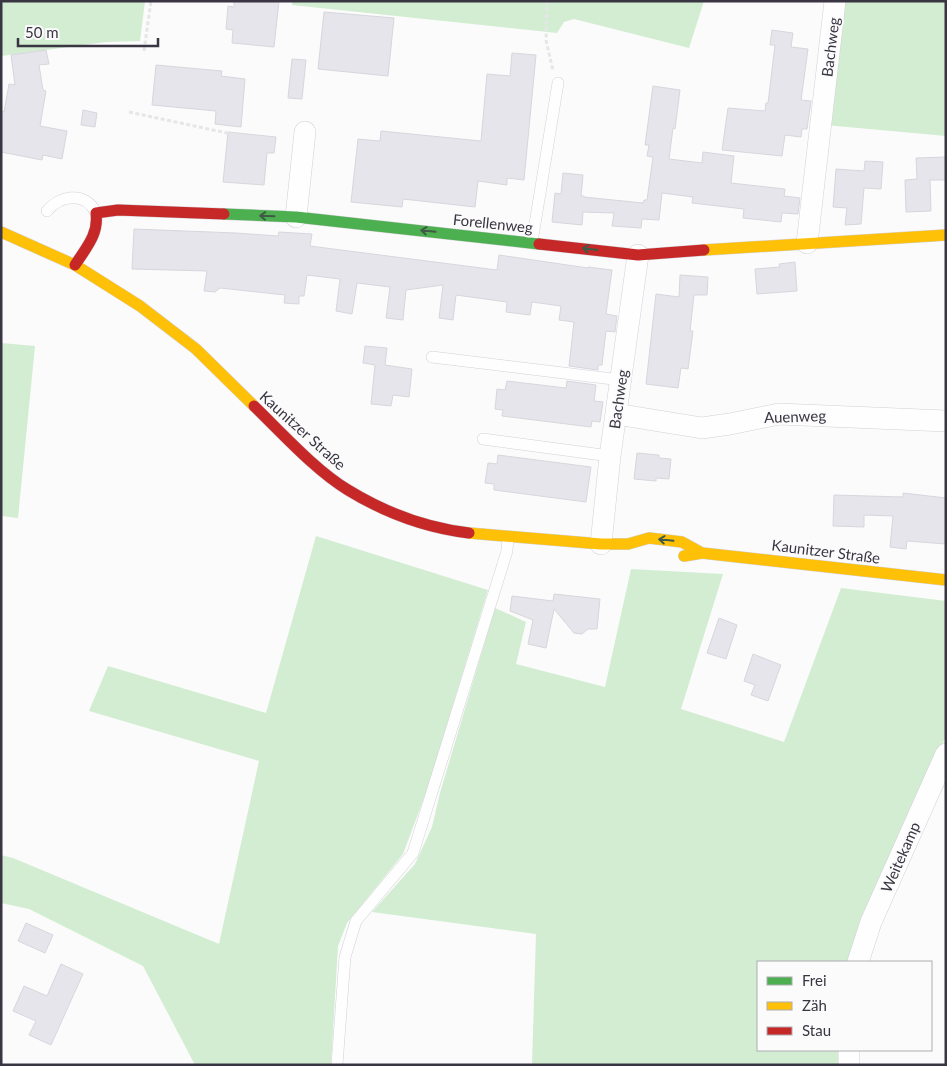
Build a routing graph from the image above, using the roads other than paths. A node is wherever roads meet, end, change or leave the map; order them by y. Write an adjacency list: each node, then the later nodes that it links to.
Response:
1 (835, 1): 10 (street, Bachweg)
2 (558, 83): 9 (lane)
3 (305, 132): 6 (street)
4 (46, 211): 5 (lane)
5 (96, 213): 6 (street, Forellenweg, one-way to 5); 12 (street)
6 (296, 217): 9 (street, Forellenweg, one-way to 6)
7 (1, 232): 12 (street, Kaunitzer Straße)
8 (946, 235): 10 (street, Forellenweg)
9 (532, 242): 11 (street, Forellenweg, one-way to 9)
10 (807, 242): 11 (street, Forellenweg)
11 (638, 255): 14 (street, Bachweg)
12 (75, 265): 19 (street, Kaunitzer Straße)
13 (432, 357): 14 (lane)
14 (621, 380): 15 (street, Bachweg)
15 (616, 414): 16 (street, Auenweg); 18 (street, Bachweg)
16 (946, 421)
17 (483, 439): 18 (lane)
18 (610, 456): 20 (street, Bachweg)
19 (508, 537): 20 (street, Kaunitzer Straße); 29 (lane)
20 (601, 544): 21 (street, Kaunitzer Straße)
21 (628, 544): 22 (street, Kaunitzer Straße); 23 (street, Kaunitzer Straße, one-way to 21)
22 (641, 550)
23 (702, 553): 24 (street, Kaunitzer Straße); 25 (street, Kaunitzer Straße)
24 (673, 556)
25 (946, 580)
26 (946, 754): 27 (street, Weitekamp)
27 (858, 961)
28 (849, 1051): 30 (street)
29 (337, 1065)
30 (849, 1065)

